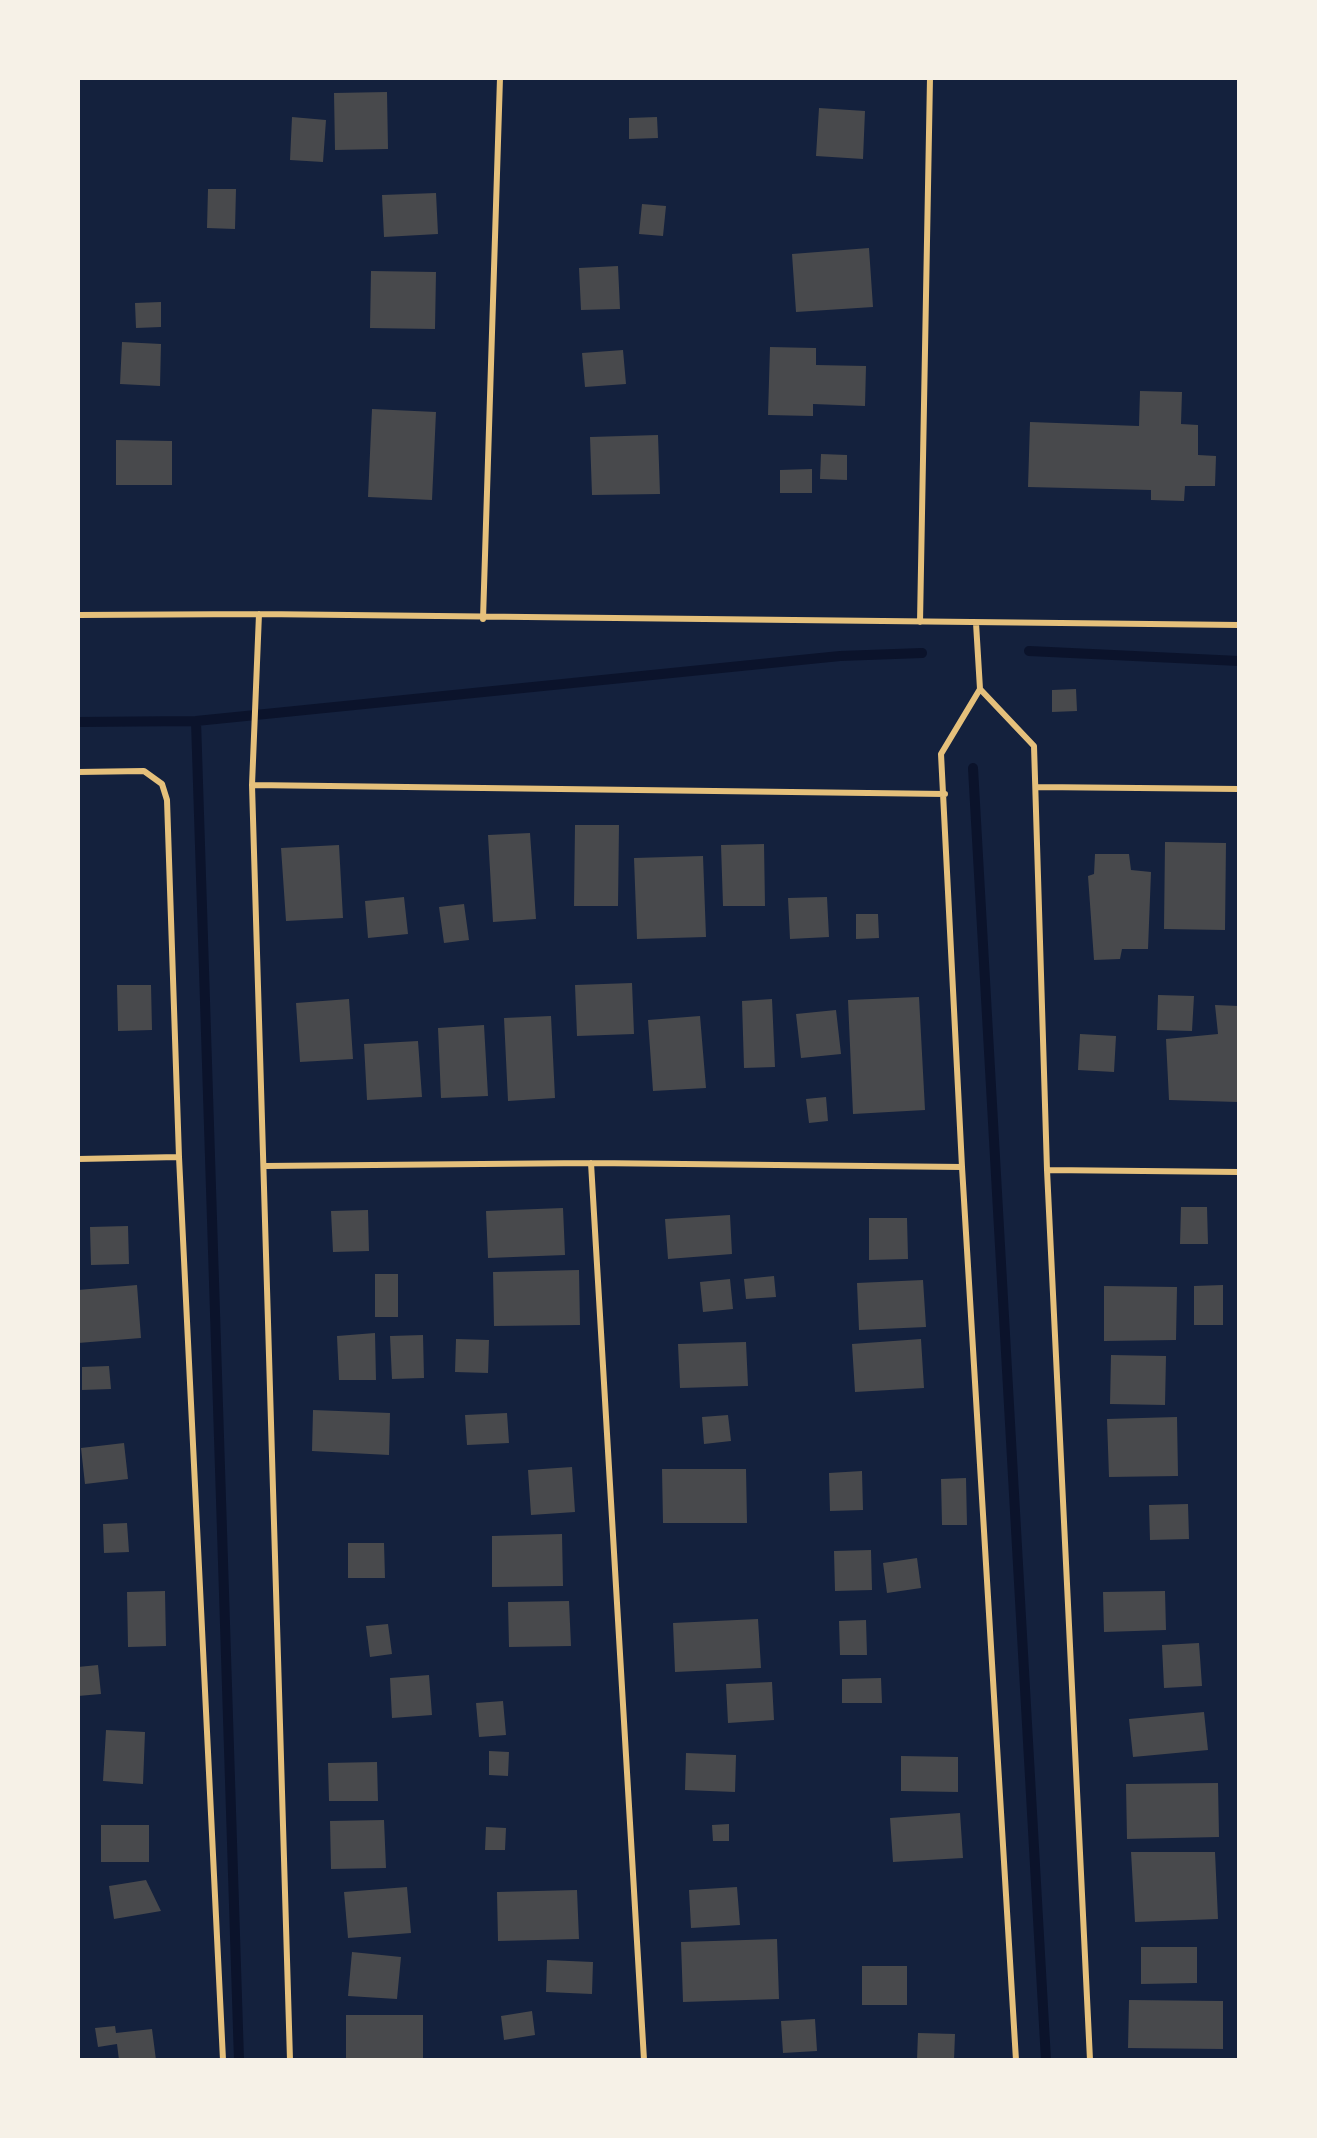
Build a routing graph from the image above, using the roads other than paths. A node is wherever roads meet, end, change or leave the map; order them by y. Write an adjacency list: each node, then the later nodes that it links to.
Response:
1 (500, 78): 5 (street)
2 (930, 78): 6 (street)
3 (259, 614): 4 (street); 5 (street); 11 (street)
4 (78, 615)
5 (483, 619): 6 (street)
6 (920, 622): 7 (street)
7 (976, 624): 8 (street); 9 (street)
8 (1239, 625)
9 (980, 689): 12 (street); 14 (street)
10 (78, 772): 15 (street)
11 (252, 785): 14 (street); 18 (street)
12 (1037, 787): 13 (street); 20 (street)
13 (1239, 789)
14 (945, 794): 19 (street)
15 (179, 1157): 16 (street); 22 (street)
16 (78, 1159)
17 (591, 1163): 18 (street); 19 (street); 24 (street)
18 (265, 1166): 23 (street)
19 (962, 1167): 25 (street)
20 (1047, 1170): 21 (street); 26 (street)
21 (1239, 1172)
22 (222, 2060)
23 (290, 2060)
24 (644, 2060)
25 (1016, 2060)
26 (1090, 2060)

